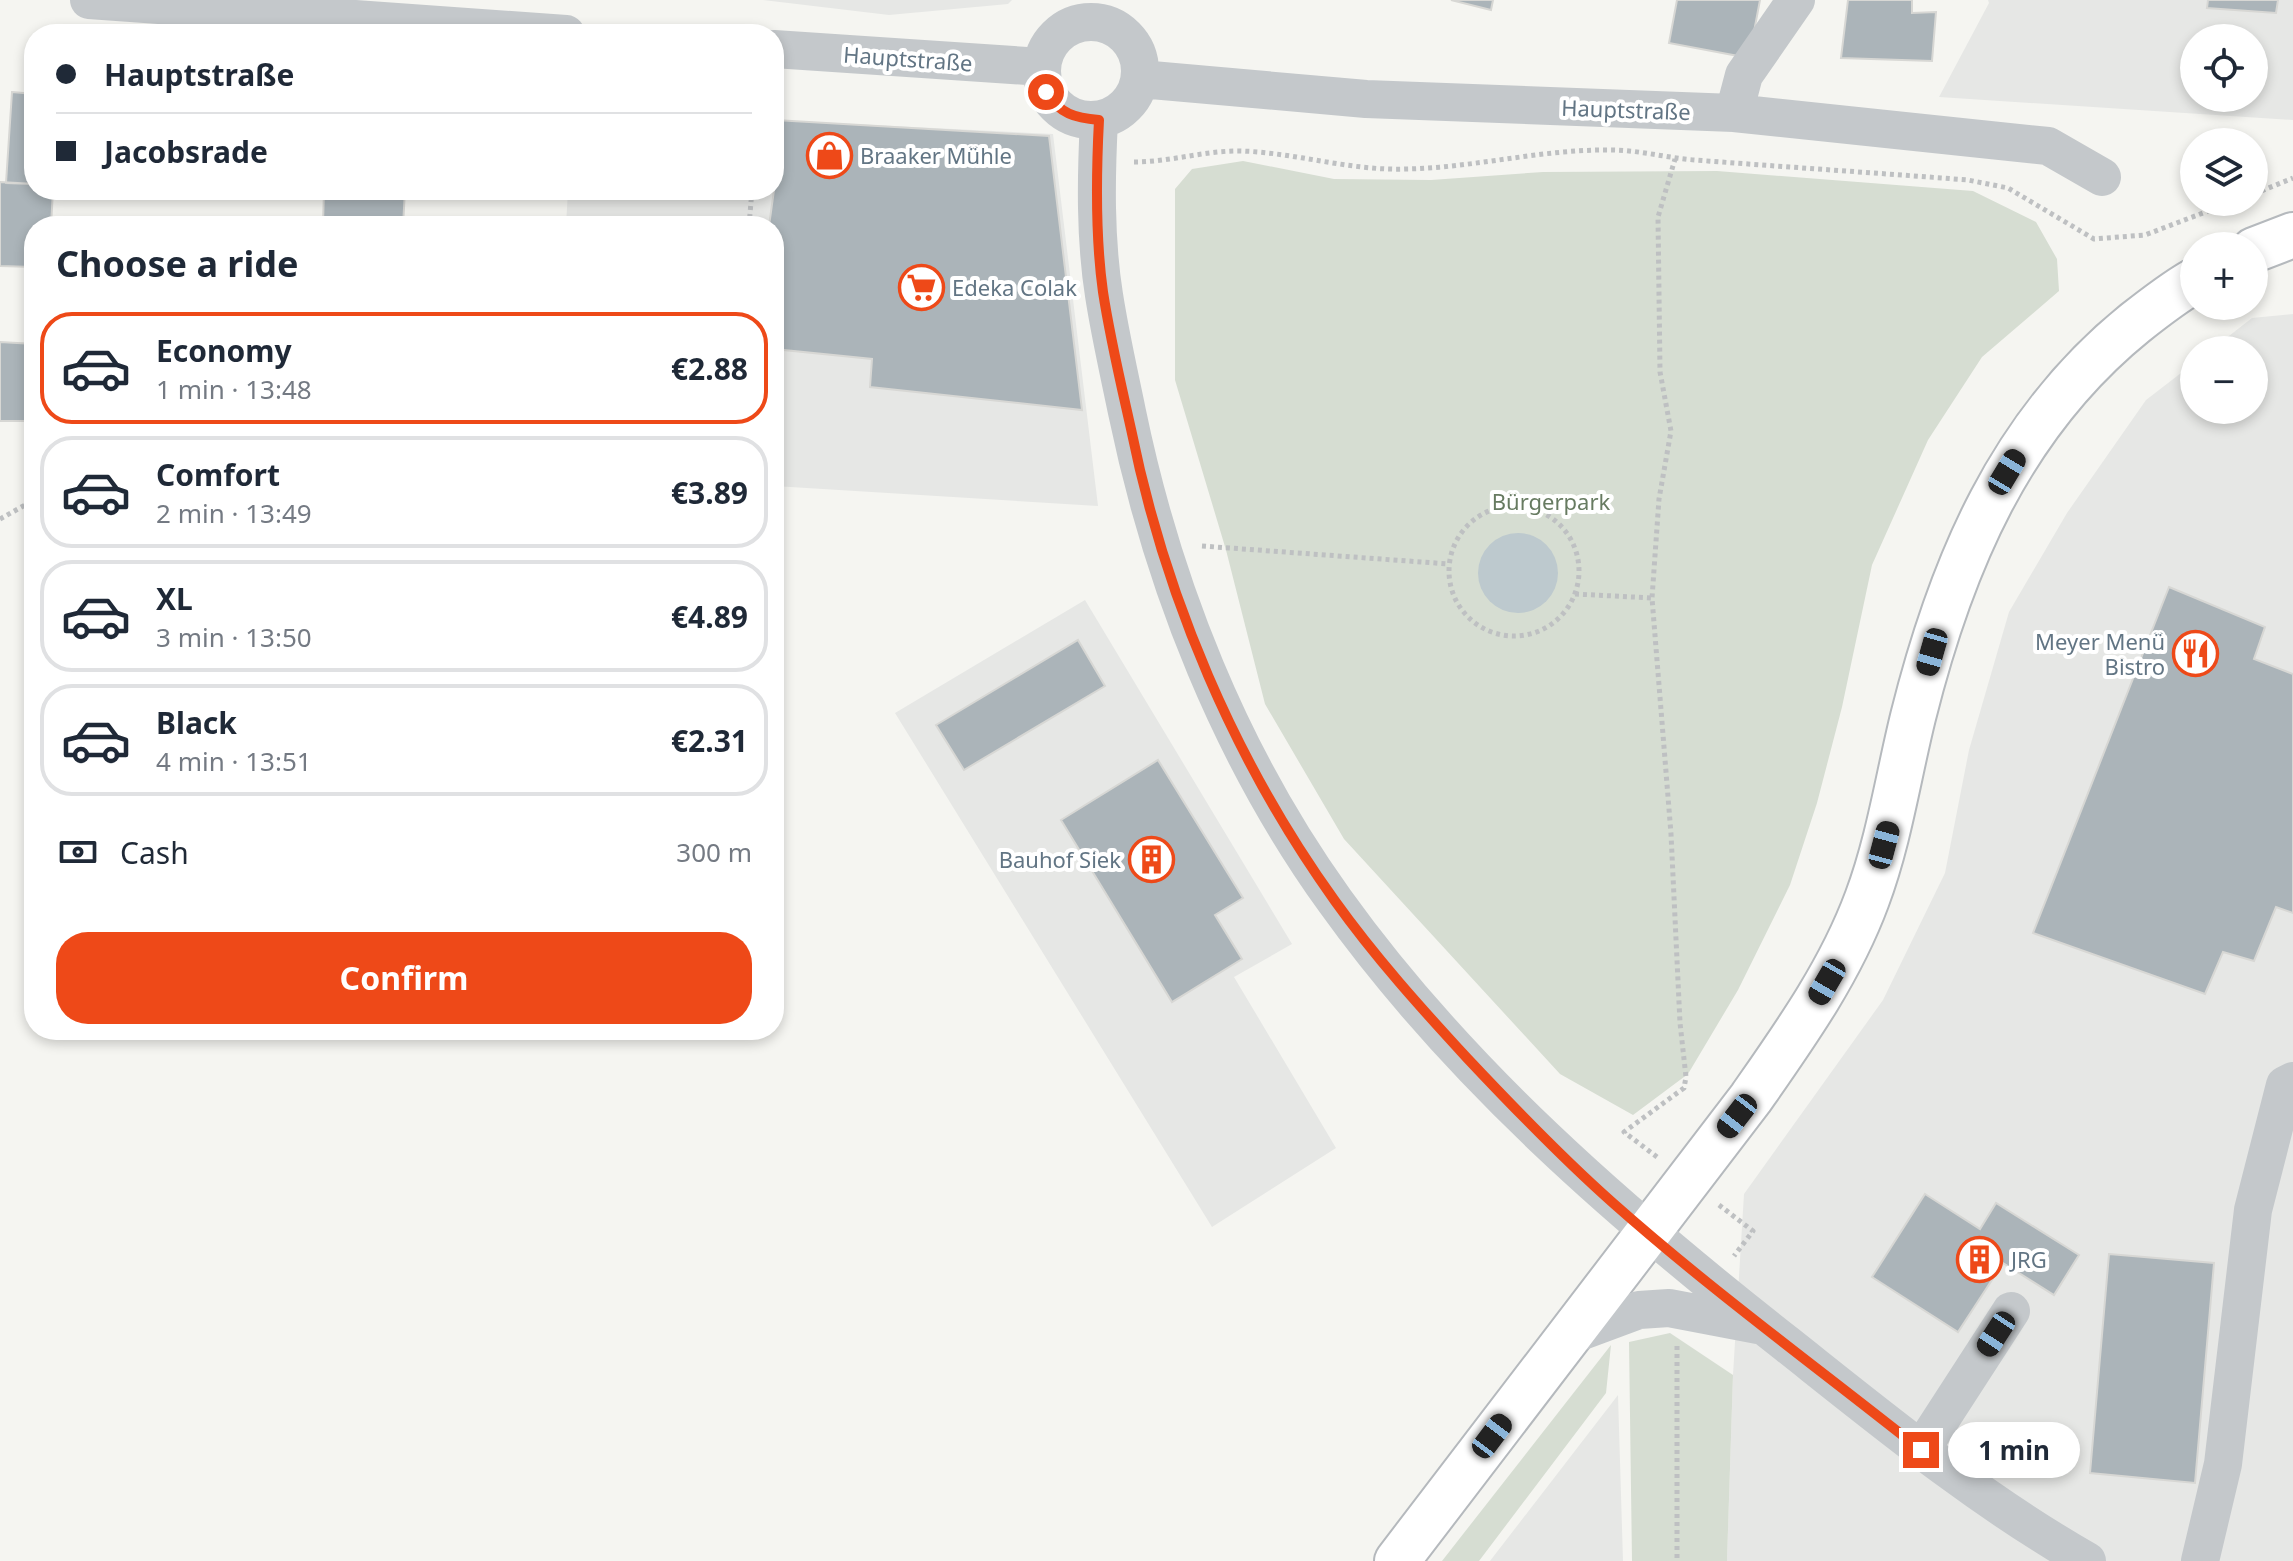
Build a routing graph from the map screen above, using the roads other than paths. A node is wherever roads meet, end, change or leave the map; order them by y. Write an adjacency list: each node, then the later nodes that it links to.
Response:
1 (89, 0): 4 (street)
2 (1796, 0): 8 (street)
3 (1100, 11): 6 (street); 7 (street)
4 (426, 24)
5 (784, 50): 6 (street, Hauptstraße)
6 (1042, 67): 9 (street)
7 (1140, 79): 8 (street, Hauptstraße); 9 (street)
8 (1734, 113): 10 (street, Hauptstraße)
9 (1099, 120): 15 (street)
10 (2102, 177)
11 (2293, 235): 12 (main road)
12 (2268, 245)
13 (2180, 289): 15 (main road)
14 (2293, 1081): 22 (street)
15 (1648, 1232): 16 (street); 18 (main road)
16 (1701, 1298): 18 (street); 19 (street)
17 (2011, 1311): 19 (street)
18 (1569, 1336): 20 (main road)
19 (1921, 1450): 21 (street)
20 (1397, 1561)
21 (2085, 1561)
22 (2200, 1561)

